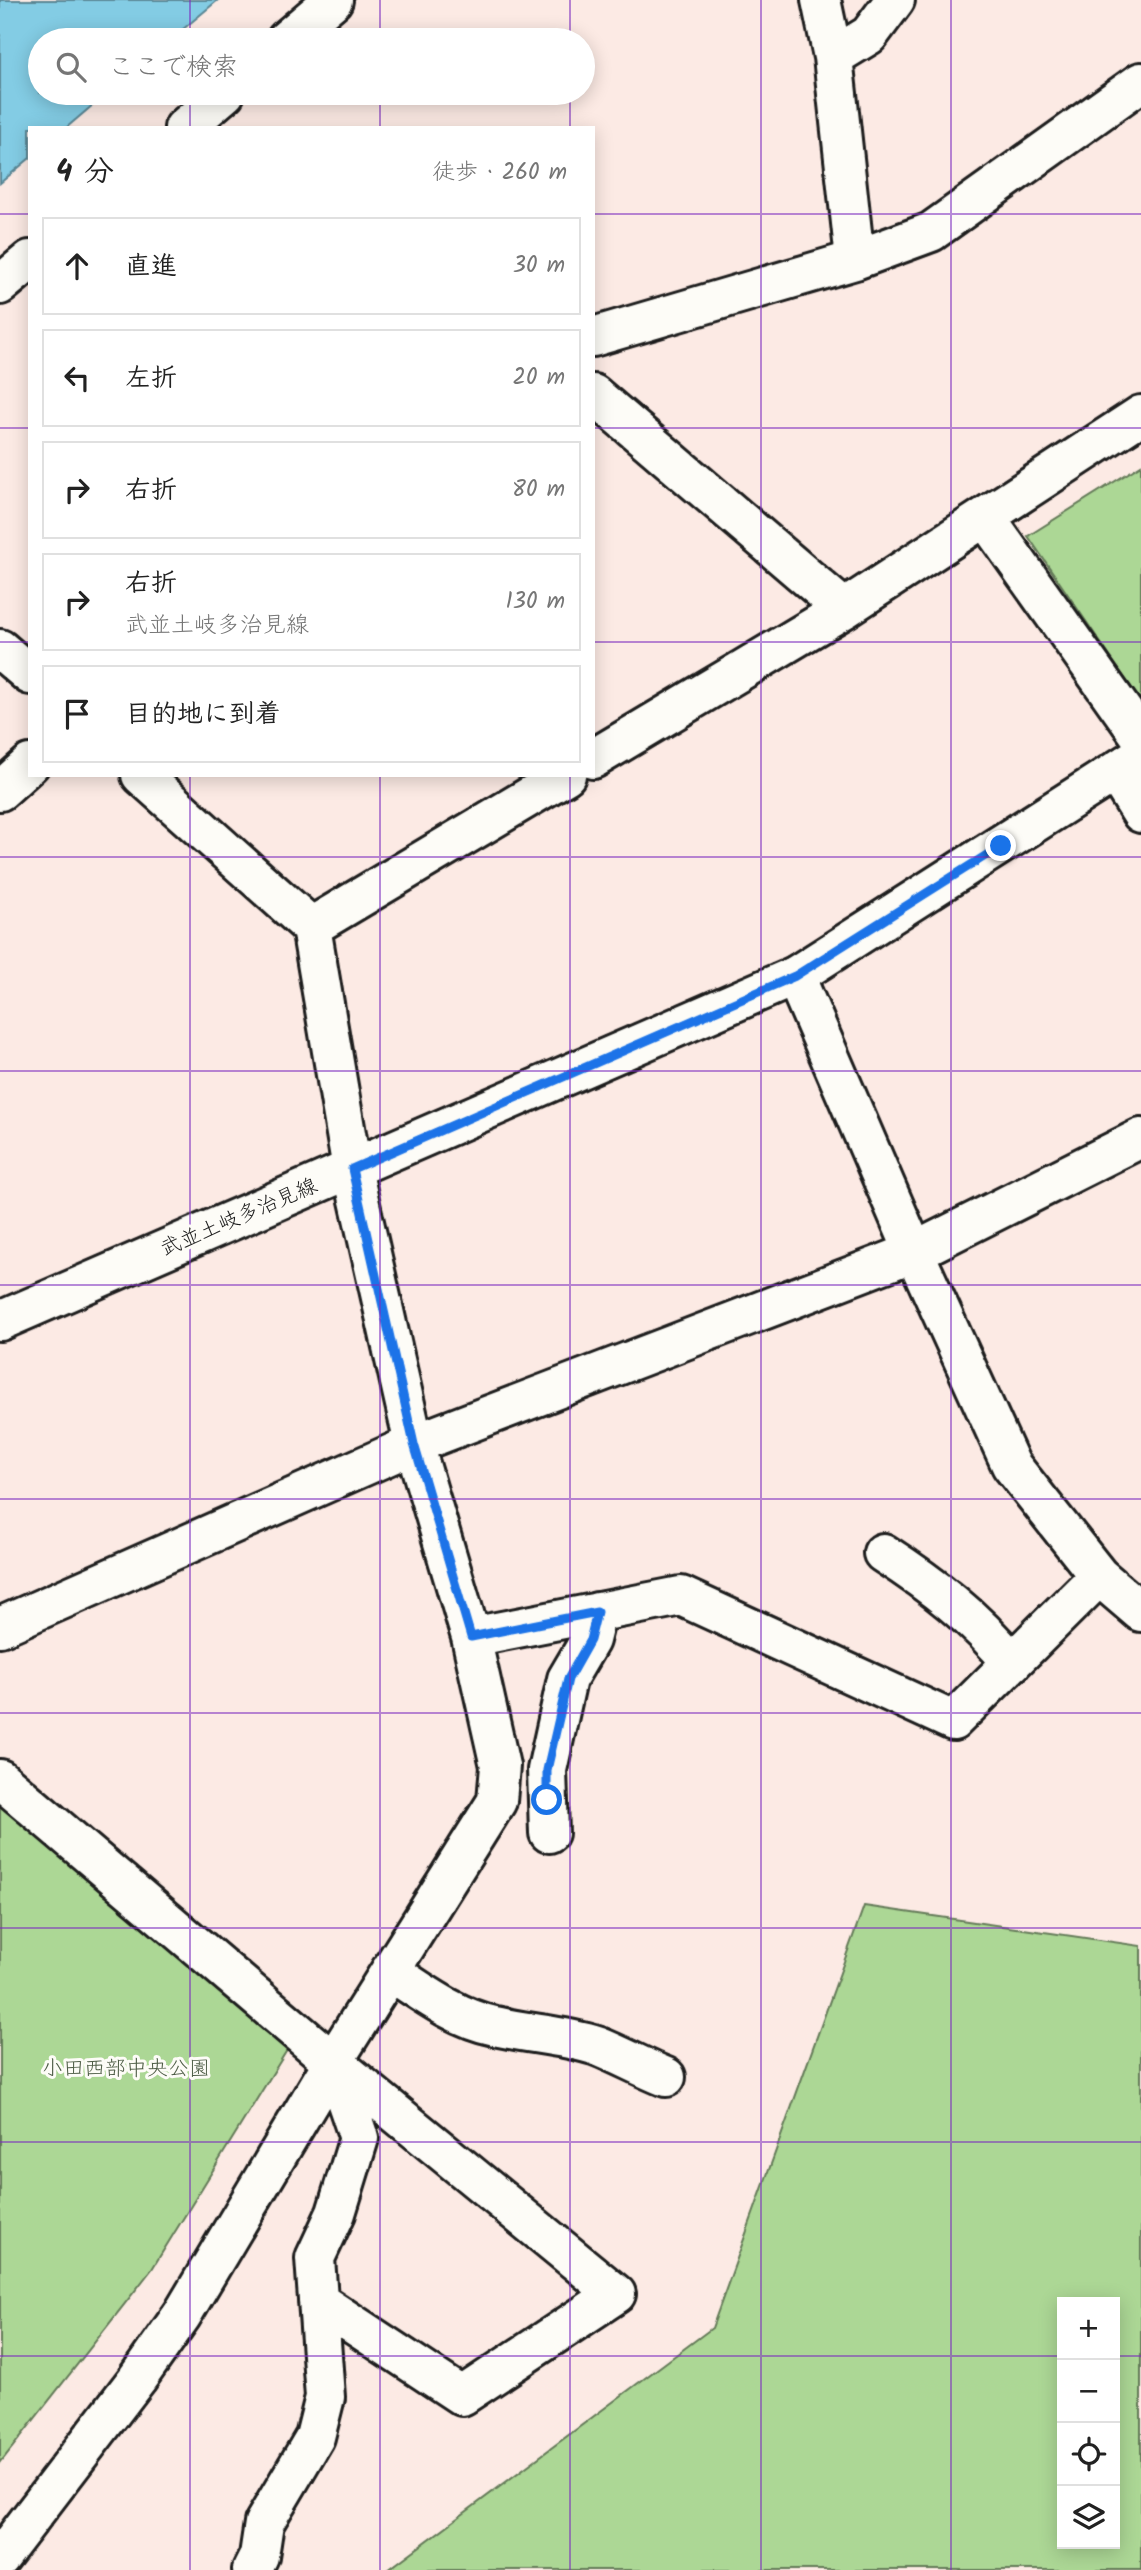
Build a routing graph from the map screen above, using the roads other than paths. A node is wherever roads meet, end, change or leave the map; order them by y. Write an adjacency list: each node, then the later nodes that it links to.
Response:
1 (333, 0): 4 (street)
2 (821, 0): 5 (street)
3 (895, 0): 5 (street)
4 (300, 28)
5 (833, 57): 7 (street)
6 (1141, 82): 7 (street)
7 (855, 260): 10 (street)
8 (28, 262): 9 (street)
9 (0, 285)
10 (595, 336)
11 (595, 396): 14 (street)
12 (1141, 415): 13 (street)
13 (985, 517): 14 (street); 17 (street)
14 (844, 610): 18 (street)
15 (0, 649): 16 (street)
16 (28, 673)
17 (1141, 737)
18 (595, 758)
19 (1129, 764): 24 (street); 26 (street, 武並土岐多治見線)
20 (28, 766): 23 (street)
21 (143, 777): 25 (street)
22 (563, 777): 25 (street)
23 (0, 791)
24 (1141, 814)
25 (311, 927): 28 (street)
26 (795, 976): 28 (street, 武並土岐多治見線); 29 (street)
27 (1141, 1138): 29 (street)
28 (352, 1169): 30 (street, 武並土岐多治見線); 31 (street)
29 (914, 1252): 31 (street); 33 (street)
30 (0, 1321)
31 (414, 1444): 36 (street); 37 (street)
32 (883, 1553): 38 (street)
33 (1099, 1576): 35 (street); 38 (street)
34 (597, 1612): 37 (street); 38 (street); 40 (street)
35 (1141, 1612)
36 (0, 1628)
37 (471, 1637): 41 (street)
38 (1012, 1663)
39 (0, 1779): 42 (street)
40 (549, 1832)
41 (390, 1972): 42 (street); 43 (street)
42 (333, 2062): 44 (street); 44 (street); 45 (street)
43 (666, 2077)
44 (318, 2301): 46 (street)
45 (0, 2558)
46 (252, 2570)

